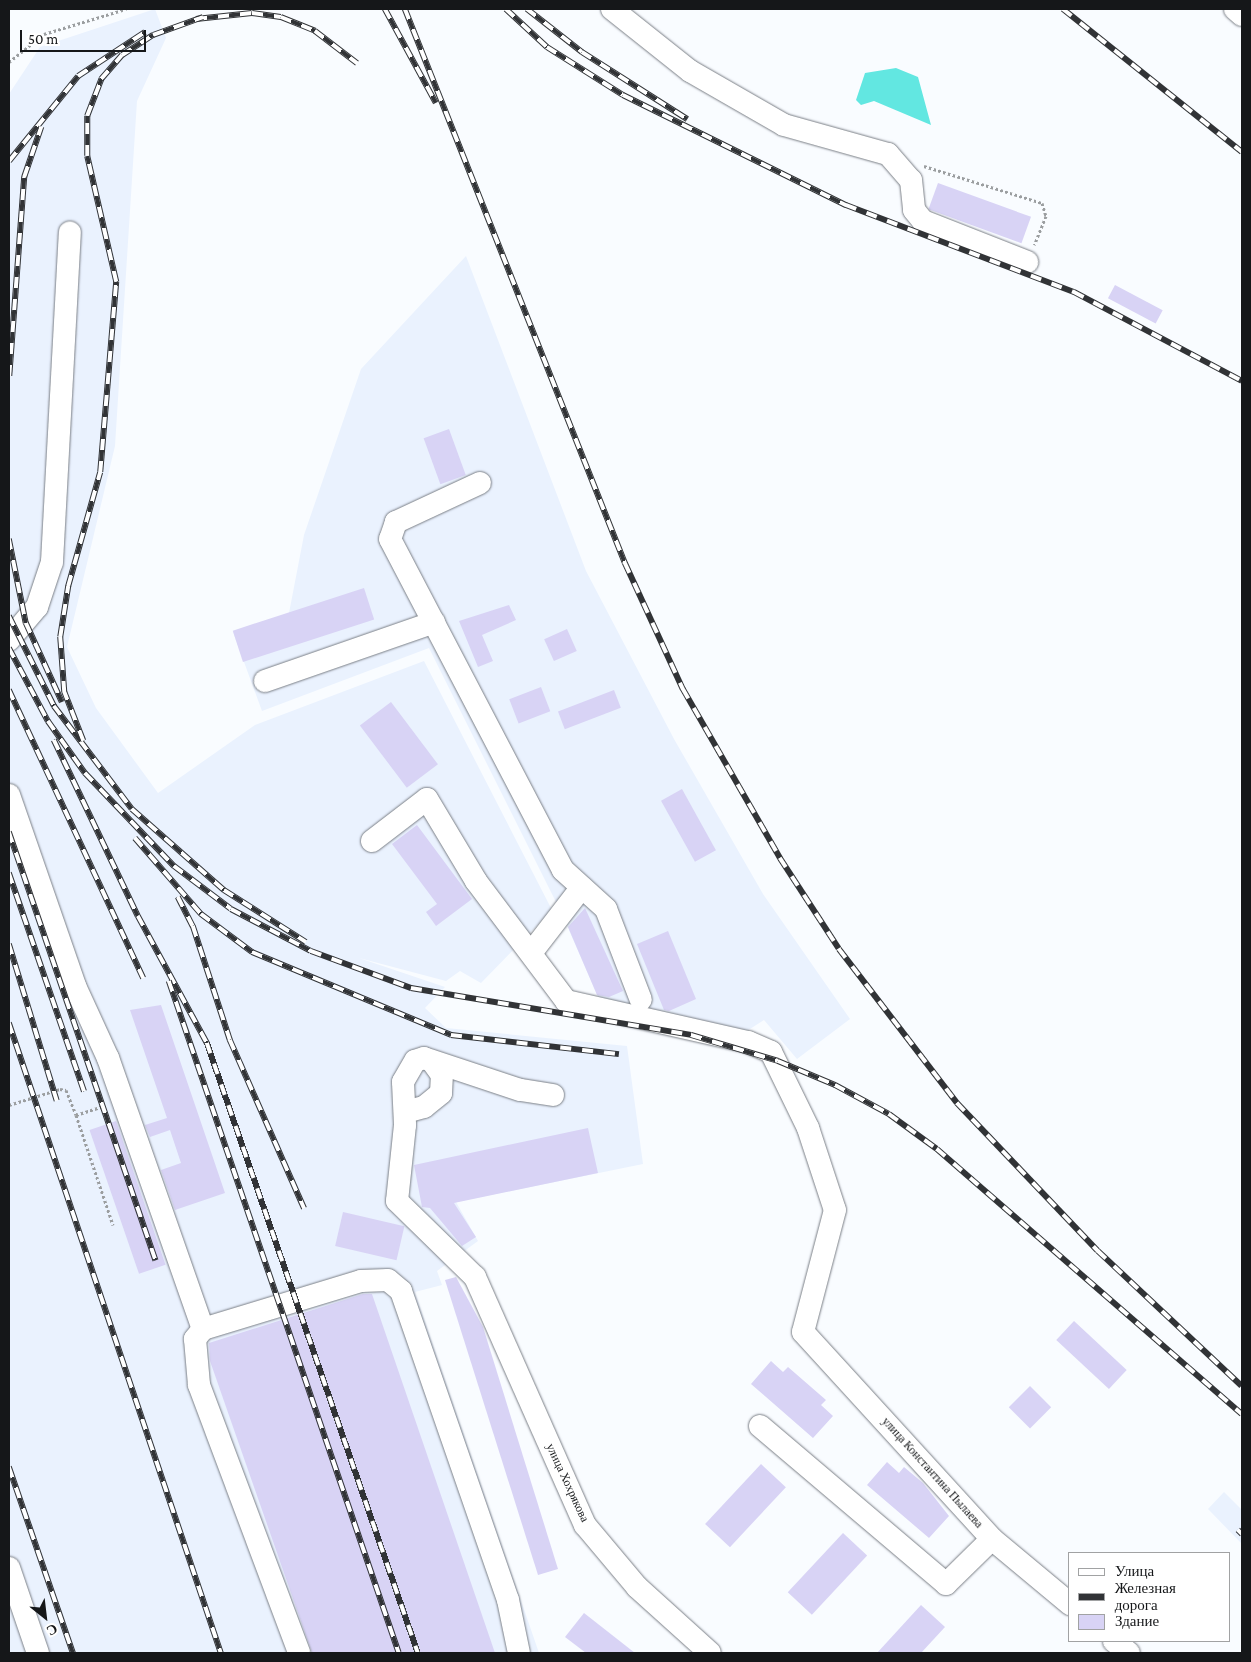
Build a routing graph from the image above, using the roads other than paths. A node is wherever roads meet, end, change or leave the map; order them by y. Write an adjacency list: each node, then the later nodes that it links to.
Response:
1 (612, 9): 5 (street)
2 (1235, 9): 3 (street)
3 (1242, 15)
4 (70, 232): 8 (street)
5 (1027, 262)
6 (480, 483): 7 (street)
7 (434, 622): 9 (street); 12 (street)
8 (9, 640)
9 (265, 680)
10 (9, 795): 18 (street)
11 (372, 841): 13 (street)
12 (582, 887): 13 (street); 14 (street)
13 (527, 948): 20 (street, улица Константина Пылаева)
14 (641, 1000)
15 (432, 1061): 16 (street); 17 (street); 17 (street)
16 (554, 1095)
17 (405, 1112): 27 (street, улица Хохрякова)
18 (203, 1329): 25 (street); 26 (street)
19 (760, 1426): 20 (street)
20 (992, 1539): 22 (street, улица Константина Пылаева)
21 (9, 1568): 24 (street)
22 (1068, 1602)
23 (1115, 1642): 28 (street)
24 (38, 1653)
25 (299, 1653)
26 (519, 1653)
27 (710, 1653)
28 (1129, 1653)

